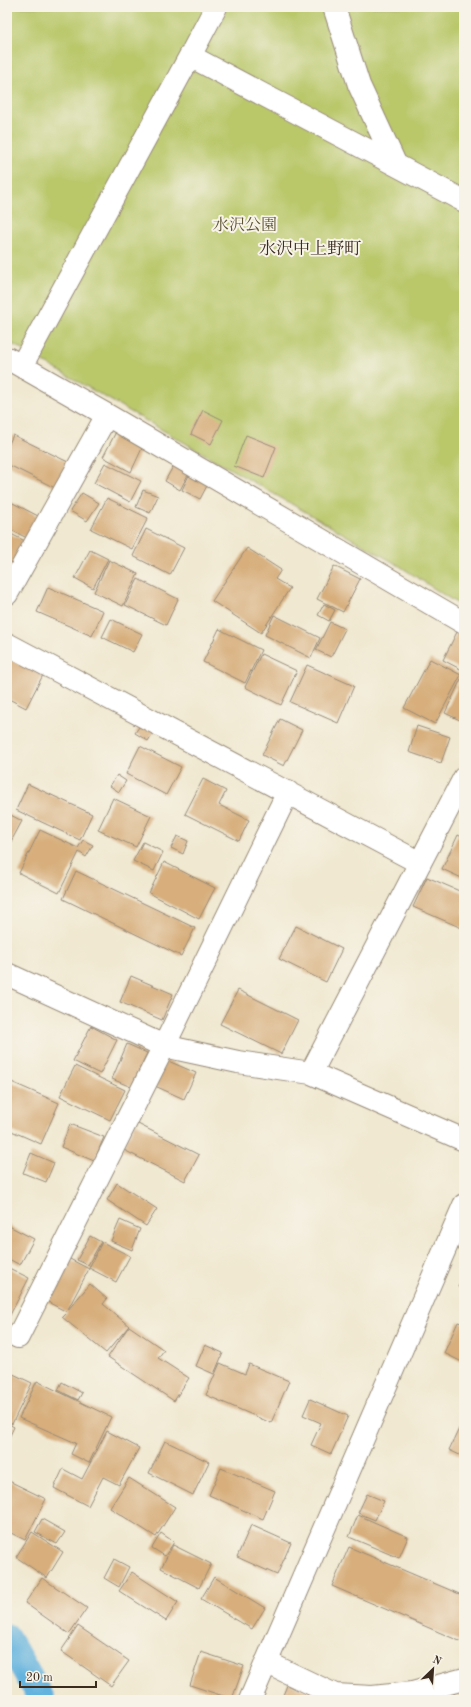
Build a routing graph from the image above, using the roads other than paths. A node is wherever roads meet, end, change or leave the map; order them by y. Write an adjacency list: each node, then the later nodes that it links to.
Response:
1 (216, 7): 3 (street)
2 (334, 7): 4 (street)
3 (190, 56): 4 (street); 6 (street)
4 (395, 163): 5 (street)
5 (464, 201)
6 (14, 362): 7 (street)
7 (107, 415): 8 (street); 9 (street)
8 (7, 594)
9 (464, 623)
10 (7, 644): 12 (street)
11 (464, 778): 13 (street)
12 (288, 792): 13 (street); 15 (street)
13 (420, 863): 16 (street)
14 (7, 974): 15 (street)
15 (164, 1046): 16 (street); 19 (street)
16 (311, 1073): 17 (street)
17 (464, 1140)
18 (464, 1205): 20 (street)
19 (18, 1337)
20 (266, 1662): 21 (street); 22 (street)
21 (464, 1679)
22 (250, 1700)

